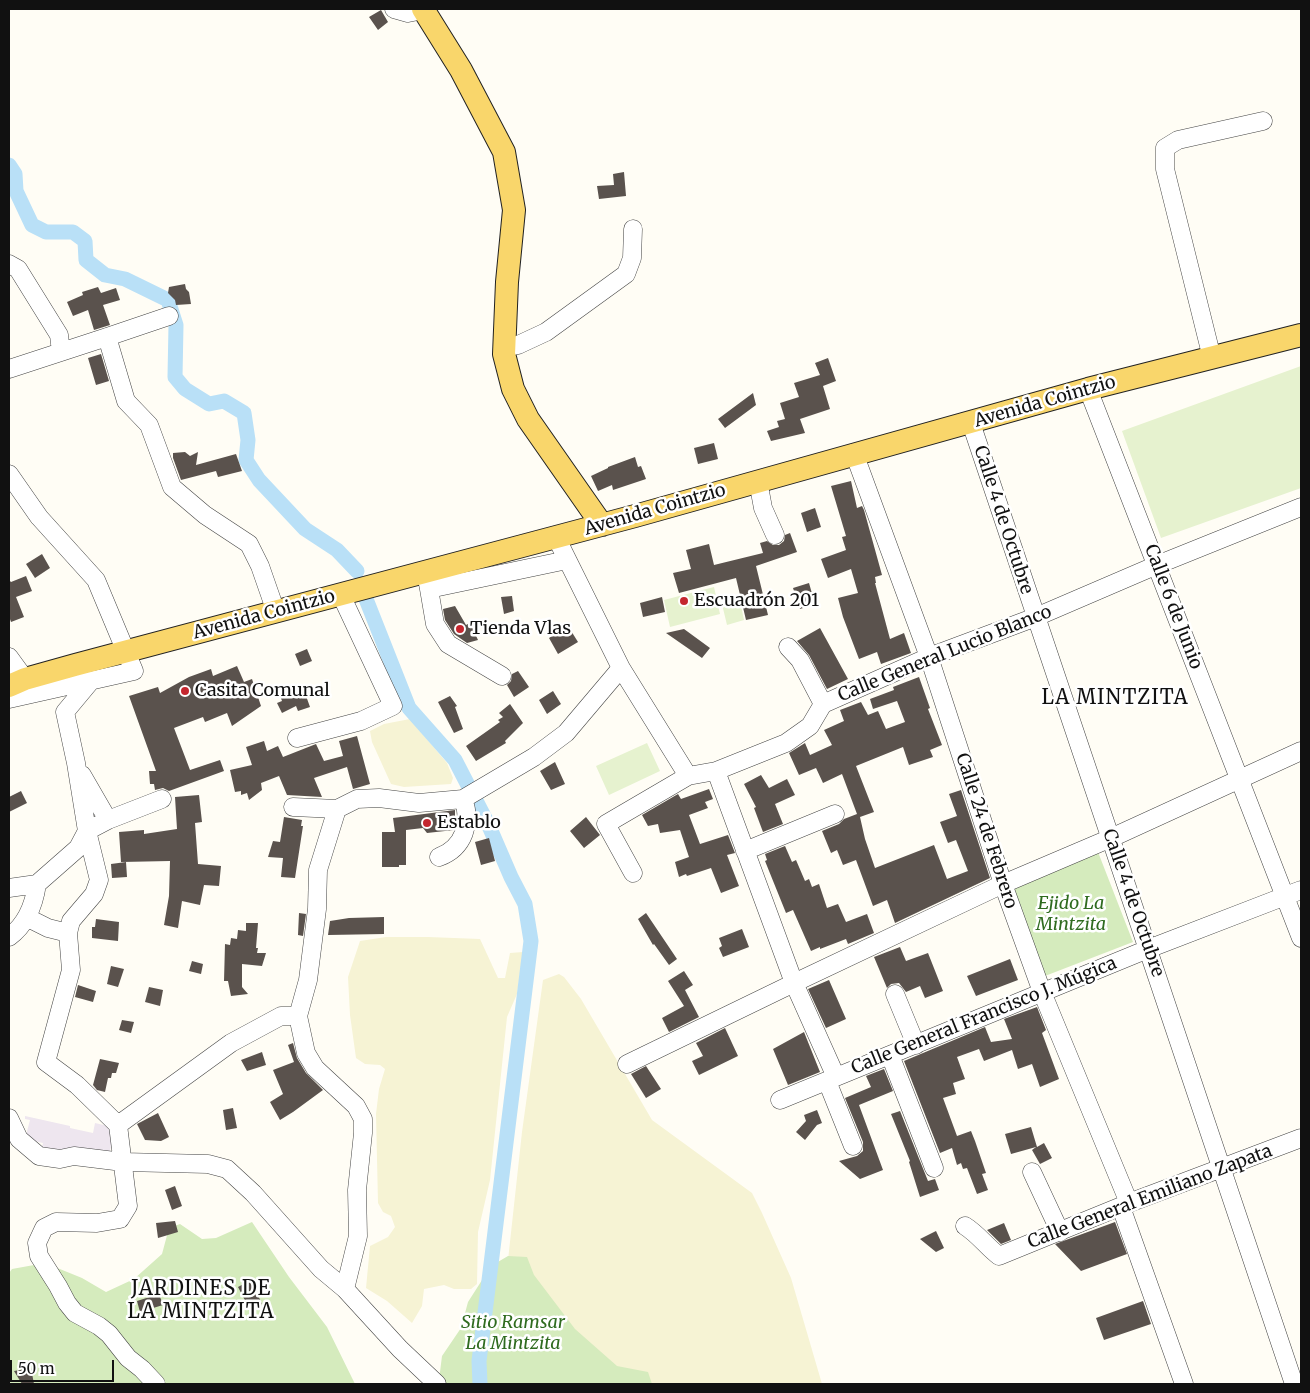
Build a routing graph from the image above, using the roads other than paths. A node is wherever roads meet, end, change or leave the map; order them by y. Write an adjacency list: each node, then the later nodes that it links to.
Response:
1 (394, 9): 2 (street)
2 (423, 9): 9 (main road)
3 (1263, 121): 11 (street)
4 (633, 229): 9 (street)
5 (9, 264): 10 (street)
6 (169, 316): 8 (street)
7 (1301, 335): 11 (main road, Avenida Cointzio)
8 (107, 337): 10 (street); 26 (street)
9 (504, 348): 19 (main road)
10 (61, 352): 12 (street)
11 (1212, 358): 13 (main road, Avenida Cointzio)
12 (9, 369)
13 (1088, 389): 14 (main road, Avenida Cointzio); 23 (street, Calle 6 de Junio)
14 (971, 423): 15 (main road, Avenida Cointzio); 27 (street, Calle 4 de Octubre)
15 (854, 454): 17 (main road, Avenida Cointzio); 31 (street, Calle 24 de Febrero)
16 (9, 474): 29 (street)
17 (758, 481): 19 (main road, Avenida Cointzio); 20 (street)
18 (1301, 507): 23 (street, Calle General Lucio Blanco)
19 (602, 525): 21 (main road, Avenida Cointzio)
20 (775, 535)
21 (556, 537): 22 (street); 24 (main road, Avenida Cointzio)
22 (567, 560): 24 (street); 32 (street)
23 (1157, 565): 27 (street, Calle General Lucio Blanco); 43 (street, Calle 6 de Junio)
24 (428, 581): 25 (main road, Avenida Cointzio); 33 (street)
25 (341, 595): 26 (main road, Avenida Cointzio); 38 (street)
26 (276, 612): 29 (main road, Avenida Cointzio)
27 (1036, 617): 31 (street, Calle General Lucio Blanco); 51 (street, Calle 4 de Octubre)
28 (788, 647): 37 (street)
29 (126, 652): 34 (street); 35 (main road, Avenida Cointzio)
30 (9, 657): 35 (street)
31 (929, 657): 37 (street, Calle General Lucio Blanco); 56 (street, Calle 24 de Febrero)
32 (621, 668): 42 (street); 44 (street)
33 (502, 676)
34 (90, 682): 36 (street); 40 (street)
35 (17, 683)
36 (9, 699)
37 (823, 704): 41 (street, Calle General Lucio Blanco)
38 (297, 738)
39 (1301, 751): 43 (street)
40 (76, 764): 49 (street); 50 (street)
41 (716, 771): 42 (street, Calle General Lucio Blanco); 52 (street)
42 (688, 776): 54 (street, Calle General Lucio Blanco)
43 (1240, 780): 51 (street); 58 (street, Calle 6 de Junio)
44 (468, 796): 47 (street); 53 (street)
45 (162, 799): 49 (street)
46 (293, 807): 47 (street)
47 (337, 810): 67 (street)
48 (835, 814): 52 (street)
49 (108, 820): 50 (street)
50 (87, 831): 55 (street); 60 (street)
51 (1111, 838): 56 (street); 63 (street, Calle 4 de Octubre)
52 (745, 851): 64 (street)
53 (439, 857)
54 (633, 873)
55 (37, 884): 57 (street); 59 (street)
56 (1003, 884): 64 (street); 65 (street, Calle 24 de Febrero)
57 (9, 888)
58 (1293, 893): 62 (street, Calle 6 de Junio); 63 (street, Calle General Francisco J. Múgica)
59 (28, 918): 60 (street); 61 (street)
60 (68, 933): 74 (street)
61 (9, 937)
62 (1301, 938)
63 (1148, 949): 65 (street, Calle General Francisco J. Múgica); 78 (street, Calle 4 de Octubre)
64 (794, 982): 70 (street); 71 (street)
65 (1042, 992): 68 (street, Calle General Francisco J. Múgica); 81 (street, Calle 24 de Febrero)
66 (895, 994): 68 (street)
67 (298, 1016): 74 (street); 84 (street)
68 (916, 1045): 69 (street, Calle General Francisco J. Múgica)
69 (890, 1055): 71 (street, Calle General Francisco J. Múgica); 79 (street)
70 (627, 1064)
71 (831, 1079): 72 (street, Calle General Francisco J. Múgica); 76 (street)
72 (780, 1100)
73 (9, 1118): 77 (street)
74 (118, 1124): 77 (street)
75 (1301, 1138): 78 (street, Calle General Emiliano Zapata)
76 (853, 1146)
77 (123, 1162): 84 (street); 85 (street)
78 (1221, 1167): 81 (street, Calle General Emiliano Zapata); 88 (street, Calle 4 de Octubre)
79 (934, 1168)
80 (1032, 1172): 83 (street)
81 (1125, 1205): 83 (street, Calle General Emiliano Zapata); 87 (street, Calle 24 de Febrero)
82 (965, 1226): 83 (street, Calle General Emiliano Zapata)
83 (1060, 1232)
84 (345, 1288): 86 (street)
85 (156, 1384)
86 (437, 1384)
87 (1184, 1384)
88 (1294, 1384)

